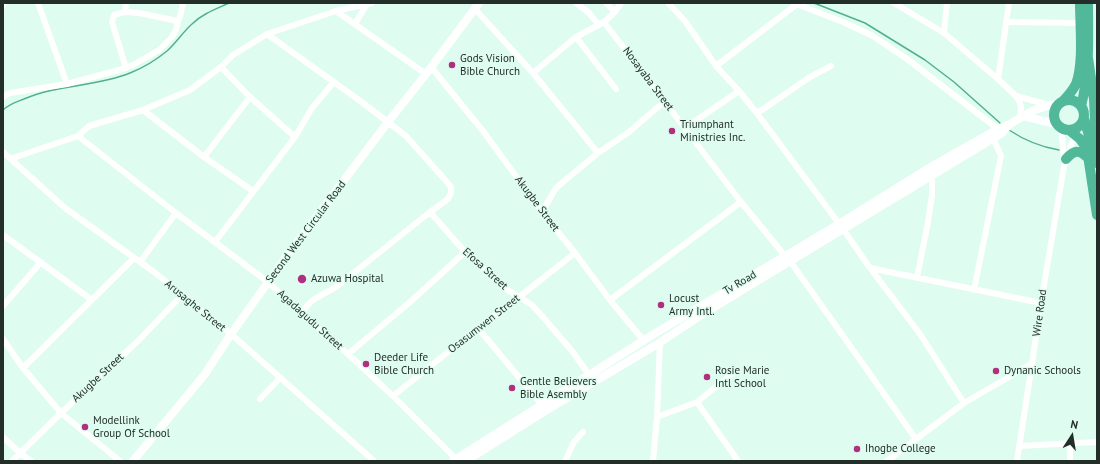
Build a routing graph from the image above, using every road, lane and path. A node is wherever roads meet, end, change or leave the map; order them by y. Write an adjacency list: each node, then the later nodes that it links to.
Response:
1 (38, 3): 37 (street)
2 (126, 3): 17 (street)
3 (182, 3): 19 (street)
4 (370, 3): 16 (street); 23 (street)
5 (576, 3): 21 (street, Nosayaba Street)
6 (606, 3): 18 (street)
7 (621, 3): 18 (street)
8 (668, 3): 28 (street)
9 (894, 3): 24 (street)
10 (947, 3): 24 (street)
11 (1009, 3): 20 (street)
12 (1080, 3): 22 (highway)
13 (1088, 3): 27 (highway)
14 (795, 4): 28 (street); 55 (street)
15 (477, 6): 31 (street, Second West Circular Road); 33 (street)
16 (336, 11): 23 (street); 25 (street)
17 (125, 12): 19 (street); 32 (street)
18 (615, 12): 21 (street)
19 (178, 21): 32 (street)
20 (1007, 22): 22 (street); 35 (street)
21 (601, 23): 26 (street); 44 (street, Nosayaba Street)
22 (1080, 23): 45 (highway)
23 (355, 24): 34 (street)
24 (944, 33): 35 (street)
25 (267, 34): 30 (street); 36 (street)
26 (576, 37): 33 (street); 38 (street)
27 (1088, 58): 43 (highway); 46 (highway)
28 (716, 66): 39 (street)
29 (831, 66): 48 (street)
30 (221, 67): 40 (street); 47 (street)
31 (431, 67): 34 (street, Second West Circular Road); 70 (street, Akugbe Street)
32 (126, 68): 37 (street)
33 (533, 73): 61 (street)
34 (426, 74): 51 (street, Second West Circular Road)
35 (998, 79): 41 (street)
36 (334, 82): 51 (street); 58 (street)
37 (67, 84): 42 (street)
38 (616, 89)
39 (739, 91): 48 (street); 54 (street)
40 (250, 96): 58 (street); 62 (street)
41 (1016, 96): 45 (street); 49 (street)
42 (3, 97)
43 (1095, 99): 64 (highway)
44 (665, 101): 54 (street, Nosayaba Street); 61 (street)
45 (1057, 103): 46 (highway); 49 (street, Tv Road); 53 (highway)
46 (1081, 106): 50 (highway)
47 (143, 110): 57 (street); 62 (street)
48 (756, 112): 73 (street)
49 (1022, 117): 52 (street, Tv Road); 53 (street)
50 (1084, 118): 56 (highway); 64 (highway)
51 (388, 122): 69 (street); 83 (street, Second West Circular Road)
52 (1010, 124): 55 (street, Tv Road); 59 (street, Tv Road)
53 (1058, 125): 56 (highway); 65 (street, Wire Road)
54 (685, 128): 68 (street, Nosayaba Street)
55 (998, 129): 73 (street, Tv Road)
56 (1074, 131): 64 (highway); 65 (street, Wire Road)
57 (78, 136): 63 (street); 71 (street, Agadagudu Street)
58 (295, 136): 67 (street)
59 (993, 138): 66 (street, Tv Road); 84 (street)
60 (3, 152): 63 (street, Arusaghe Street)
61 (598, 153): 70 (street)
62 (204, 157): 67 (street)
63 (10, 159): 79 (street, Arusaghe Street)
64 (1094, 160): 65 (highway); 72 (highway)
65 (1065, 162): 89 (street, Wire Road)
66 (932, 175): 73 (street, Tv Road); 82 (street)
67 (253, 191): 75 (street)
68 (741, 202): 78 (street, Nosayaba Street); 88 (street)
69 (430, 212): 76 (street, Efosa Street); 91 (street)
70 (542, 212): 77 (street, Akugbe Street)
71 (176, 213): 75 (street, Agadagudu Street); 79 (street)
72 (1097, 215)
73 (841, 227): 78 (street, Tv Road); 81 (street)
74 (4, 238): 80 (street)
75 (215, 242): 83 (street, Agadagudu Street)
76 (465, 252): 86 (street, Efosa Street); 99 (street)
77 (575, 253): 86 (street, Osasumwen Street); 88 (street, Akugbe Street)
78 (788, 258): 92 (street, Tv Road); 93 (street, Tv Road); 114 (street, Nosayaba Street)
79 (137, 260): 85 (street, Arusaghe Street); 87 (street)
80 (41, 262): 87 (street); 90 (street)
81 (870, 268): 82 (street); 108 (street)
82 (917, 278): 84 (street)
83 (268, 282): 91 (street, Agadagudu Street); 95 (street, Second West Circular Road)
84 (974, 290): 89 (street)
85 (182, 295): 95 (street, Arusaghe Street); 110 (street, Akugbe Street)
86 (519, 298): 94 (street, Osasumwen Street); 103 (street, Efosa Street)
87 (92, 300): 101 (street)
88 (610, 300): 97 (street, Akugbe Street)
89 (1041, 303): 100 (street, Wire Road)
90 (3, 306)
91 (301, 313): 99 (street, Agadagudu Street)
92 (681, 318): 93 (street); 97 (street, Tv Road)
93 (687, 325): 98 (street, Tv Road)
94 (478, 328): 105 (street, Osasumwen Street); 109 (street)
95 (231, 334): 104 (street, Arusaghe Street); 123 (street, Second West Circular Road)
96 (3, 339): 101 (street)
97 (644, 341): 103 (street, Tv Road)
98 (660, 342): 111 (street); 125 (street, Tv Road)
99 (348, 354): 105 (street, Agadagudu Street)
100 (1033, 363): 108 (street); 117 (street, Wire Road)
101 (23, 368): 110 (street)
102 (733, 373): 107 (street)
103 (590, 376): 109 (street, Tv Road)
104 (280, 378): 106 (street); 124 (street, Arusaghe Street)
105 (392, 396): 119 (street, Agadagudu Street)
106 (260, 398)
107 (697, 402): 111 (street); 128 (street)
108 (964, 403): 114 (street)
109 (542, 405): 119 (street, Tv Road)
110 (61, 413): 118 (street, Akugbe Street); 122 (street)
111 (657, 417): 127 (street)
112 (582, 432): 126 (street)
113 (3, 437): 118 (street)
114 (916, 439): 129 (street)
115 (1097, 442): 116 (street)
116 (1070, 444): 117 (street); 131 (street)
117 (1019, 446): 130 (street, Wire Road)
118 (20, 453): 120 (street, Akugbe Street); 121 (street)
119 (454, 460)
120 (12, 461)
121 (31, 461)
122 (120, 461)
123 (133, 461)
124 (374, 461)
125 (466, 461)
126 (565, 461)
127 (653, 461)
128 (738, 461)
129 (887, 461)
130 (1017, 461)
131 (1070, 461)

